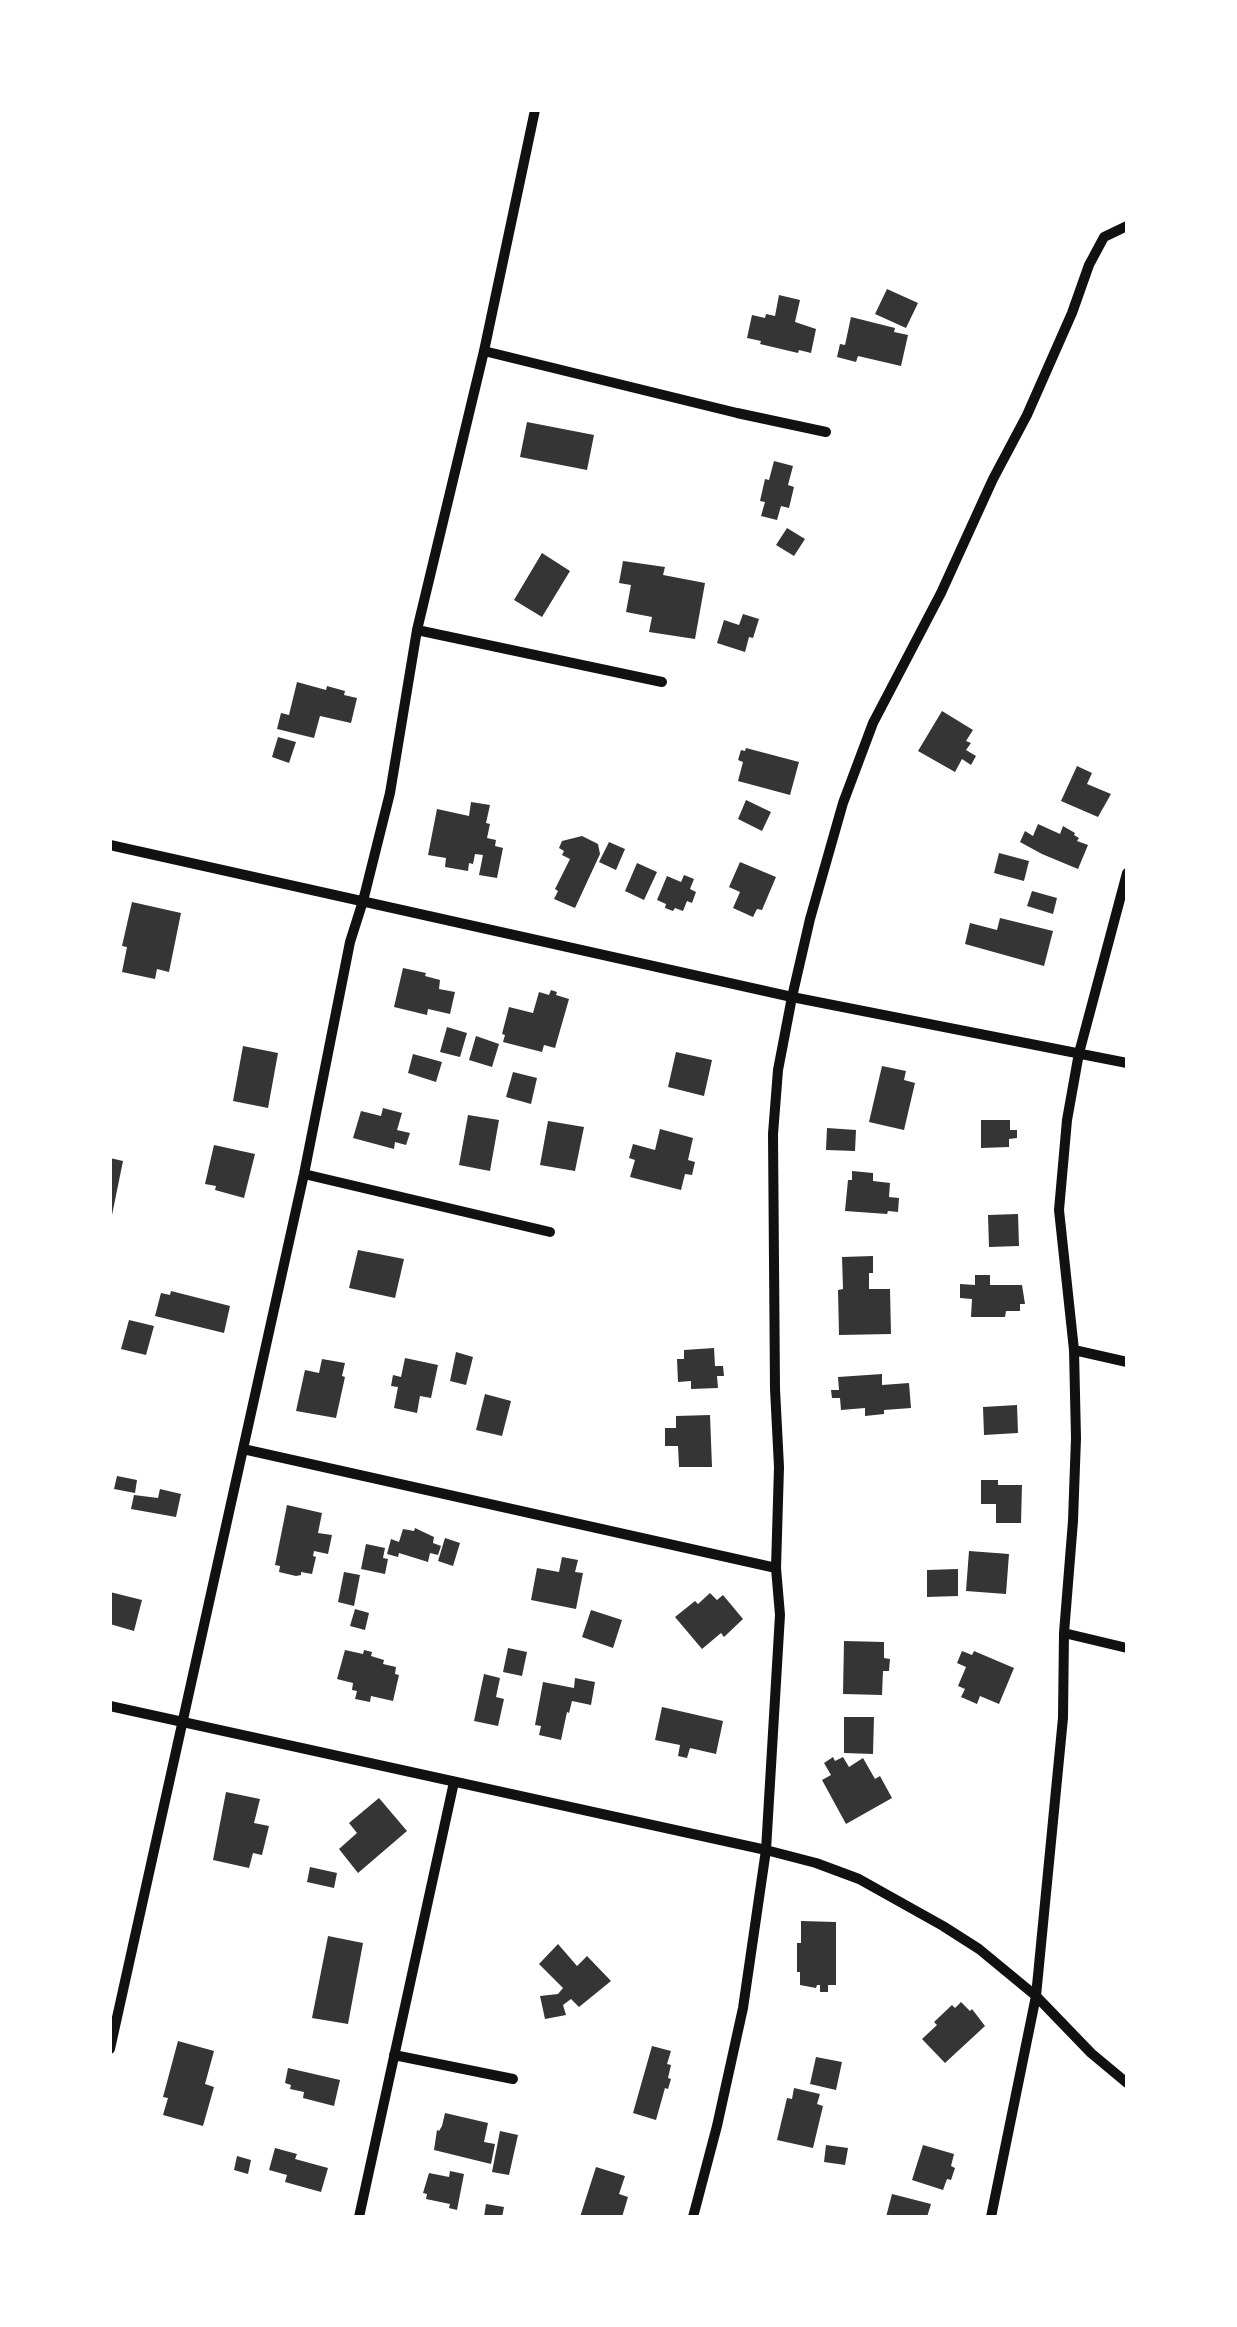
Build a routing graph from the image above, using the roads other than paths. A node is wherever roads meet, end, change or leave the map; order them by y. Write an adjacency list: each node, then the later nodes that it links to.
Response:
1 (535, 110): 3 (street)
2 (1126, 226): 10 (street)
3 (484, 351): 4 (street); 5 (street)
4 (826, 432)
5 (417, 630): 6 (street); 9 (street)
6 (662, 682)
7 (110, 845): 9 (street)
8 (1127, 873): 11 (street)
9 (364, 900): 10 (street); 13 (street)
10 (792, 996): 11 (street); 18 (street)
11 (1079, 1053): 12 (street); 15 (street)
12 (1127, 1063)
13 (304, 1174): 14 (street); 17 (street)
14 (550, 1232)
15 (1074, 1350): 16 (street); 19 (street)
16 (1127, 1362)
17 (244, 1450): 18 (street); 22 (street)
18 (776, 1568): 24 (street)
19 (1064, 1633): 20 (street); 25 (street)
20 (1127, 1648)
21 (110, 1706): 22 (street)
22 (182, 1722): 23 (street); 26 (street)
23 (454, 1782): 24 (street); 27 (street)
24 (766, 1850): 25 (street); 31 (street)
25 (1036, 1996): 29 (street); 32 (street)
26 (110, 2049)
27 (394, 2055): 28 (street); 30 (street)
28 (513, 2079)
29 (1127, 2083)
30 (359, 2217)
31 (694, 2217)
32 (991, 2217)

